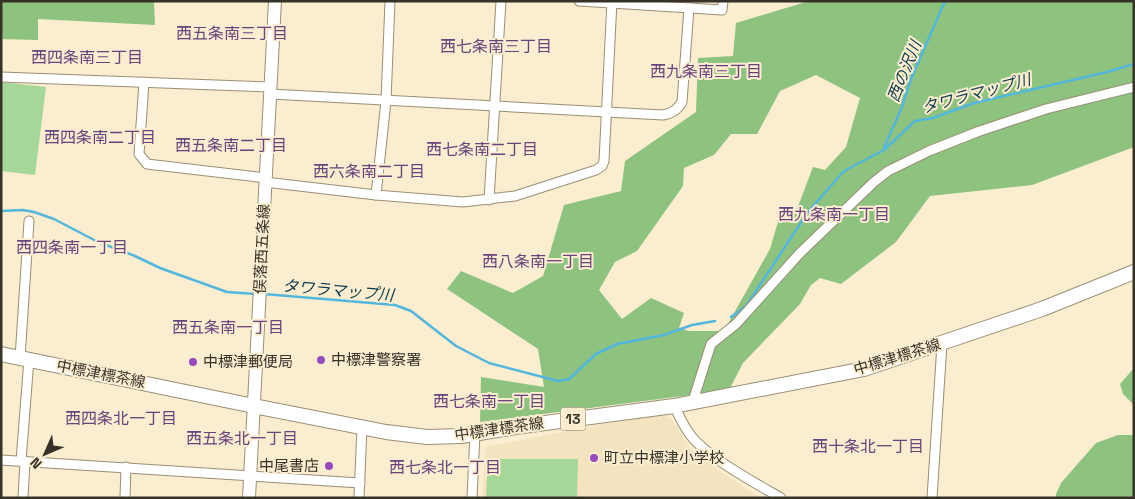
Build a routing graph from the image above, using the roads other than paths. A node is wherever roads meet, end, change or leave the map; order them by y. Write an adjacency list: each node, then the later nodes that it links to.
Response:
1 (275, 1): 11 (main road, 俣落西五条線)
2 (390, 1): 12 (street)
3 (501, 1): 13 (street)
4 (579, 1): 6 (street)
5 (723, 1): 7 (street)
6 (612, 2): 7 (street); 14 (street)
7 (689, 8): 14 (street)
8 (1, 77): 9 (street)
9 (144, 82): 11 (street); 15 (street)
10 (1134, 87): 23 (street)
11 (270, 90): 12 (street); 15 (main road, 俣落西五条線)
12 (386, 101): 13 (street); 16 (street)
13 (494, 106): 14 (street); 17 (street)
14 (607, 113): 17 (street)
15 (265, 180): 16 (street); 24 (main road, 俣落西五条線)
16 (376, 195): 17 (street)
17 (489, 200)
18 (29, 221): 22 (street)
19 (1134, 272): 20 (main road, 中標津標茶線 / 13)
20 (942, 344): 23 (main road, 中標津標茶線 / 13); 39 (street)
21 (1, 354): 22 (main road, 中標津標茶線 / 13)
22 (25, 359): 24 (main road, 中標津標茶線 / 13); 29 (street)
23 (693, 401): 25 (main road, 中標津標茶線 / 13)
24 (254, 406): 26 (main road, 中標津標茶線 / 13); 31 (main road, 俣落西五条線)
25 (674, 406): 27 (main road, 中標津標茶線 / 13); 38 (street)
26 (362, 427): 27 (main road, 中標津標茶線 / 13); 32 (street)
27 (475, 433): 37 (street)
28 (1, 460): 29 (street)
29 (23, 461): 30 (street); 33 (street)
30 (126, 467): 31 (street); 34 (street)
31 (250, 475): 32 (street); 35 (main road, 俣落西五条線)
32 (360, 483): 36 (street)
33 (23, 498)
34 (125, 498)
35 (249, 498)
36 (359, 498)
37 (472, 498)
38 (781, 498)
39 (932, 498)

